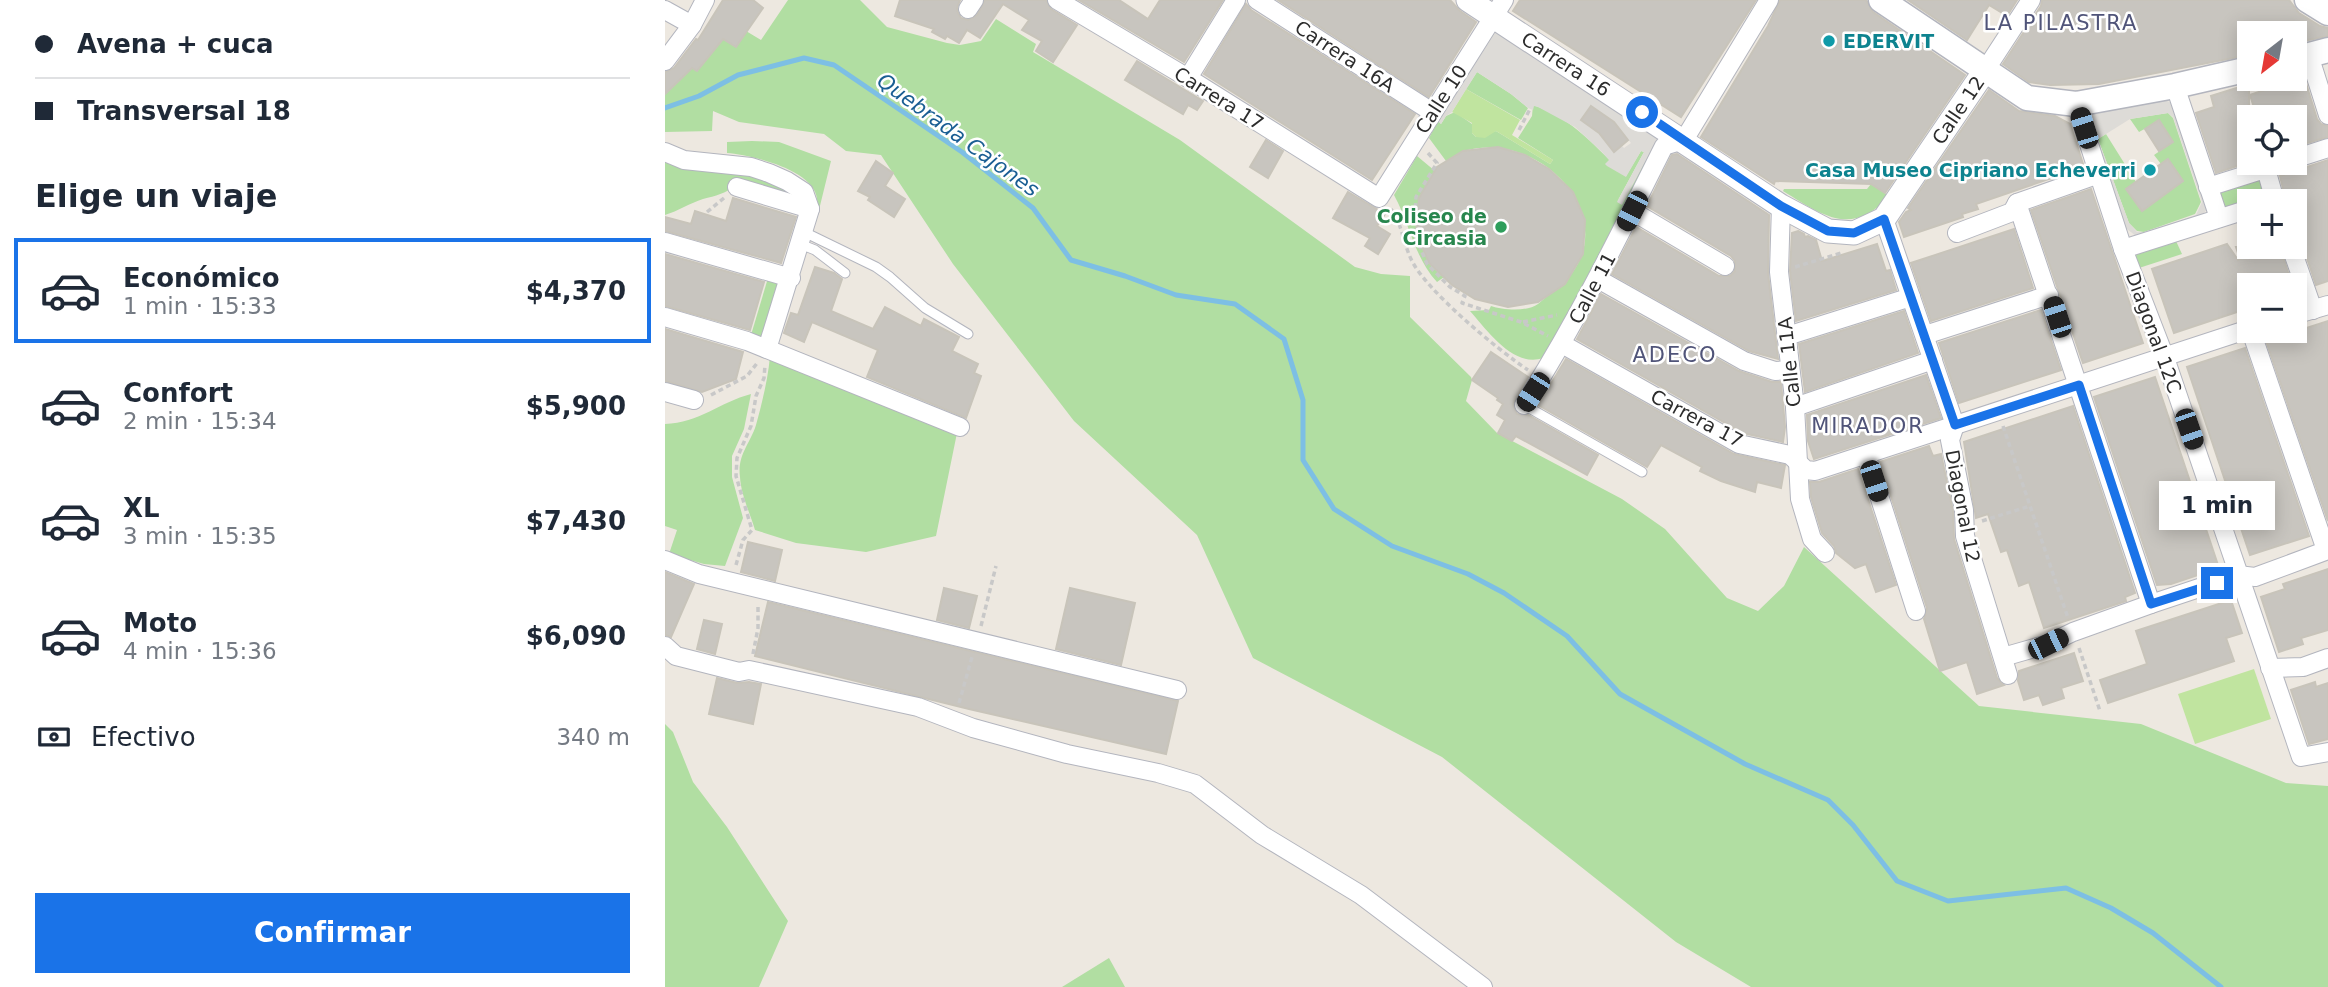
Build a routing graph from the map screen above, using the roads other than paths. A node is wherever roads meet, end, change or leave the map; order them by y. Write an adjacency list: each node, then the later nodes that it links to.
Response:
1 (705, 0): 13 (street)
2 (1057, 0): 18 (street, Carrera 17)
3 (1236, 0): 18 (street)
4 (1257, 0): 21 (street, Carrera 16A)
5 (1468, 0): 10 (street, Carrera 16)
6 (1769, 0): 23 (street, Calle 11)
7 (1881, 0): 16 (main road)
8 (2031, 0): 16 (street, Calle 12)
9 (2307, 0): 12 (main road)
10 (1498, 8): 21 (street, Calle 10); 23 (street, Carrera 16)
11 (665, 10): 13 (street)
12 (2328, 13)
13 (692, 25): 15 (street)
14 (2310, 55): 22 (street)
15 (665, 61)
16 (1986, 69): 20 (main road); 38 (street, Calle 12)
17 (2237, 72): 19 (main road)
18 (1188, 78): 31 (street, Carrera 17)
19 (2175, 86): 20 (main road); 30 (street)
20 (2076, 104): 27 (street, Diagonal 12C)
21 (1432, 112): 31 (street, Calle 10)
22 (2328, 115)
23 (1684, 140): 33 (street, Carrera 16); 35 (street, Calle 11)
24 (2328, 148): 26 (street)
25 (665, 152): 34 (street)
26 (2307, 155)
27 (2099, 174): 32 (street); 42 (street, Diagonal 12C)
28 (2247, 175): 30 (street)
29 (737, 187): 34 (street)
30 (2208, 187): 37 (street)
31 (1380, 198)
32 (2017, 203): 39 (street); 48 (street)
33 (1781, 206): 38 (street, Carrera 16); 55 (street, Calle 11A)
34 (810, 209): 40 (street)
35 (1632, 211): 44 (street); 47 (street, Calle 11)
36 (2237, 213): 37 (street)
37 (2219, 218): 42 (street)
38 (1884, 219): 49 (street, Diagonal 12)
39 (1957, 233)
40 (802, 238): 45 (lane); 46 (street); 52 (lane)
41 (665, 242): 46 (street)
42 (2123, 249): 59 (street, Diagonal 12C)
43 (2297, 259): 50 (street)
44 (1725, 265)
45 (845, 273)
46 (790, 278): 58 (street)
47 (1598, 279): 57 (street, Calle 11); 61 (street)
48 (2049, 295): 54 (street); 62 (street)
49 (1911, 297): 54 (street, Diagonal 12); 55 (street)
50 (2321, 307)
51 (665, 317): 58 (street)
52 (968, 334)
53 (2237, 334): 59 (street, Carrera 17)
54 (1924, 335): 60 (street, Diagonal 12)
55 (1787, 336): 61 (street, Calle 11A)
56 (2255, 343): 72 (street)
57 (1562, 344): 65 (street, Calle 11); 70 (street, Carrera 17)
58 (767, 349): 68 (street)
59 (2164, 355): 62 (street, Carrera 17); 75 (street, Diagonal 12C)
60 (1933, 360): 66 (street); 67 (street, Diagonal 12)
61 (1790, 370): 66 (street, Calle 11A)
62 (2079, 385): 67 (street, Carrera 17); 76 (street)
63 (665, 392): 64 (street)
64 (695, 400)
65 (1524, 405): 71 (lane)
66 (1795, 407): 70 (street, Calle 11A)
67 (1955, 425): 69 (street, Carrera 17); 76 (street, Diagonal 12)
68 (960, 427)
69 (1866, 455): 70 (street, Carrera 17); 77 (street)
70 (1799, 463): 73 (street, Calle 11A)
71 (1642, 472)
72 (2327, 550): 75 (street)
73 (1825, 553)
74 (665, 560): 81 (street)
75 (2238, 576): 76 (street); 80 (street, Diagonal 12C)
76 (2151, 604)
77 (1916, 611)
78 (665, 646): 83 (street)
79 (2328, 658): 80 (street)
80 (2270, 668): 82 (street, Diagonal 12C)
81 (1177, 690)
82 (2328, 752)
83 (1483, 987)

